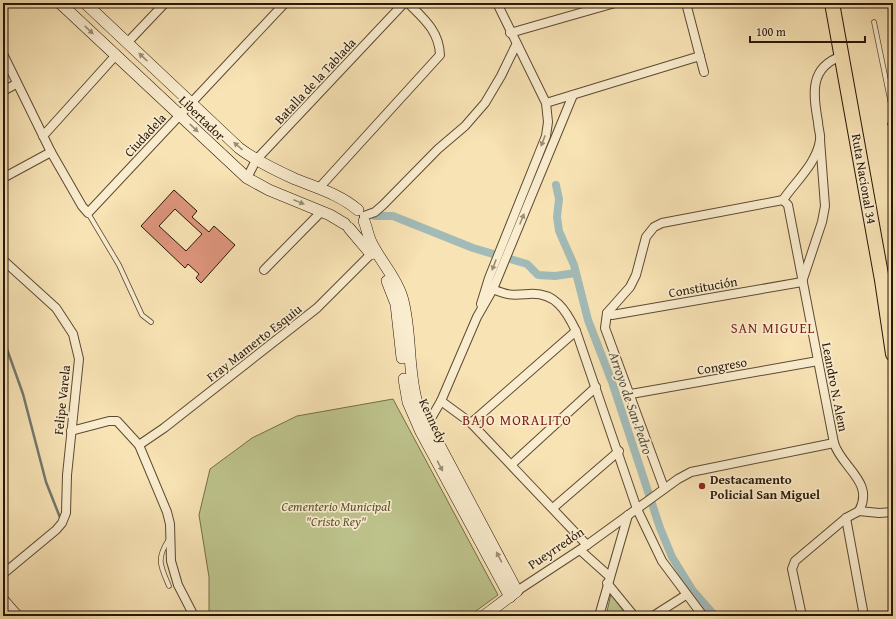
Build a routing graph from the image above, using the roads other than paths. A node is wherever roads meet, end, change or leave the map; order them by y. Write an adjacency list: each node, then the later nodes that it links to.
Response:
1 (60, 3): 16 (street, Libertador, one-way to 16)
2 (85, 3): 13 (street, Libertador)
3 (165, 3): 13 (street)
4 (285, 3): 23 (street, Ciudadela)
5 (404, 3): 30 (street, Batalla de la Tablada)
6 (408, 3): 33 (street)
7 (496, 3): 12 (street)
8 (615, 3): 12 (street)
9 (686, 3): 17 (street)
10 (832, 3): 18 (highway, Ruta Nacional 34)
11 (874, 22): 25 (lane)
12 (510, 33): 14 (street)
13 (127, 43): 23 (street, Libertador, one-way to 13)
14 (516, 45): 24 (street); 37 (street)
15 (3, 54): 20 (street)
16 (116, 56): 26 (street, Libertador); 27 (street)
17 (700, 56): 19 (street); 22 (street)
18 (842, 56): 28 (street); 48 (highway, Ruta Nacional 34)
19 (704, 72)
20 (16, 84): 21 (street); 27 (street)
21 (3, 91)
22 (573, 95): 24 (street); 40 (street, one-way to 22)
23 (191, 103): 26 (street, Ciudadela); 30 (street, Libertador, one-way to 23)
24 (546, 103): 40 (street, one-way to 40)
25 (893, 114)
26 (180, 115): 32 (street, Libertador, one-way to 32); 36 (street, Ciudadela)
27 (43, 136): 29 (street)
28 (820, 140): 34 (street); 43 (street)
29 (51, 152): 31 (street); 36 (street)
30 (256, 160): 32 (street, Batalla de la Tablada); 33 (street, Libertador)
31 (3, 178)
32 (247, 178): 35 (street, Libertador, one-way to 35)
33 (319, 188): 37 (street, Libertador)
34 (783, 200): 43 (street, Leandro N. Alem); 45 (street)
35 (322, 211): 38 (street, Libertador); 42 (street)
36 (88, 213): 46 (lane)
37 (362, 215): 38 (street); 38 (street); 39 (street, Kennedy)
38 (347, 226): 39 (street, Kennedy)
39 (373, 252): 54 (street, Kennedy); 57 (street, Fray Mamerto Esquiu)
40 (503, 254): 44 (street)
41 (3, 260): 55 (street, Felipe Varela)
42 (264, 270)
43 (802, 282): 45 (street, Constitución); 49 (street, Leandro N. Alem)
44 (493, 283): 47 (street); 52 (street)
45 (607, 313): 51 (street)
46 (151, 322)
47 (576, 331): 50 (street); 53 (street)
48 (893, 354)
49 (818, 361): 51 (street, Congreso); 56 (street, Leandro N. Alem)
50 (596, 387): 58 (street); 59 (street)
51 (631, 394): 60 (street)
52 (441, 401): 53 (street); 54 (street)
53 (471, 424): 59 (street)
54 (425, 428): 73 (street, Kennedy)
55 (71, 431): 57 (street); 70 (street, Felipe Varela)
56 (834, 443): 60 (street); 63 (street, Leandro N. Alem)
57 (139, 445): 67 (street)
58 (619, 451): 61 (street); 62 (street)
59 (512, 464): 62 (street)
60 (664, 488): 61 (street, Pueyrredón)
61 (640, 506): 65 (street, Pueyrredón); 74 (street)
62 (553, 508): 68 (street)
63 (859, 511): 64 (street); 66 (street)
64 (893, 512)
65 (628, 515): 68 (street, Pueyrredón); 71 (street)
66 (846, 518): 83 (street); 84 (street)
67 (170, 537): 72 (lane); 77 (street)
68 (587, 545): 69 (street, Pueyrredón)
69 (580, 550): 71 (street); 73 (street, Pueyrredón)
70 (3, 574)
71 (608, 579): 79 (street); 80 (street)
72 (169, 586)
73 (514, 594): 78 (street, Pueyrredón)
74 (686, 595): 81 (street); 82 (street)
75 (3, 600): 76 (street)
76 (17, 616)
77 (194, 616)
78 (484, 616)
79 (599, 616)
80 (634, 616)
81 (653, 616)
82 (703, 616)
83 (802, 616)
84 (864, 616)

